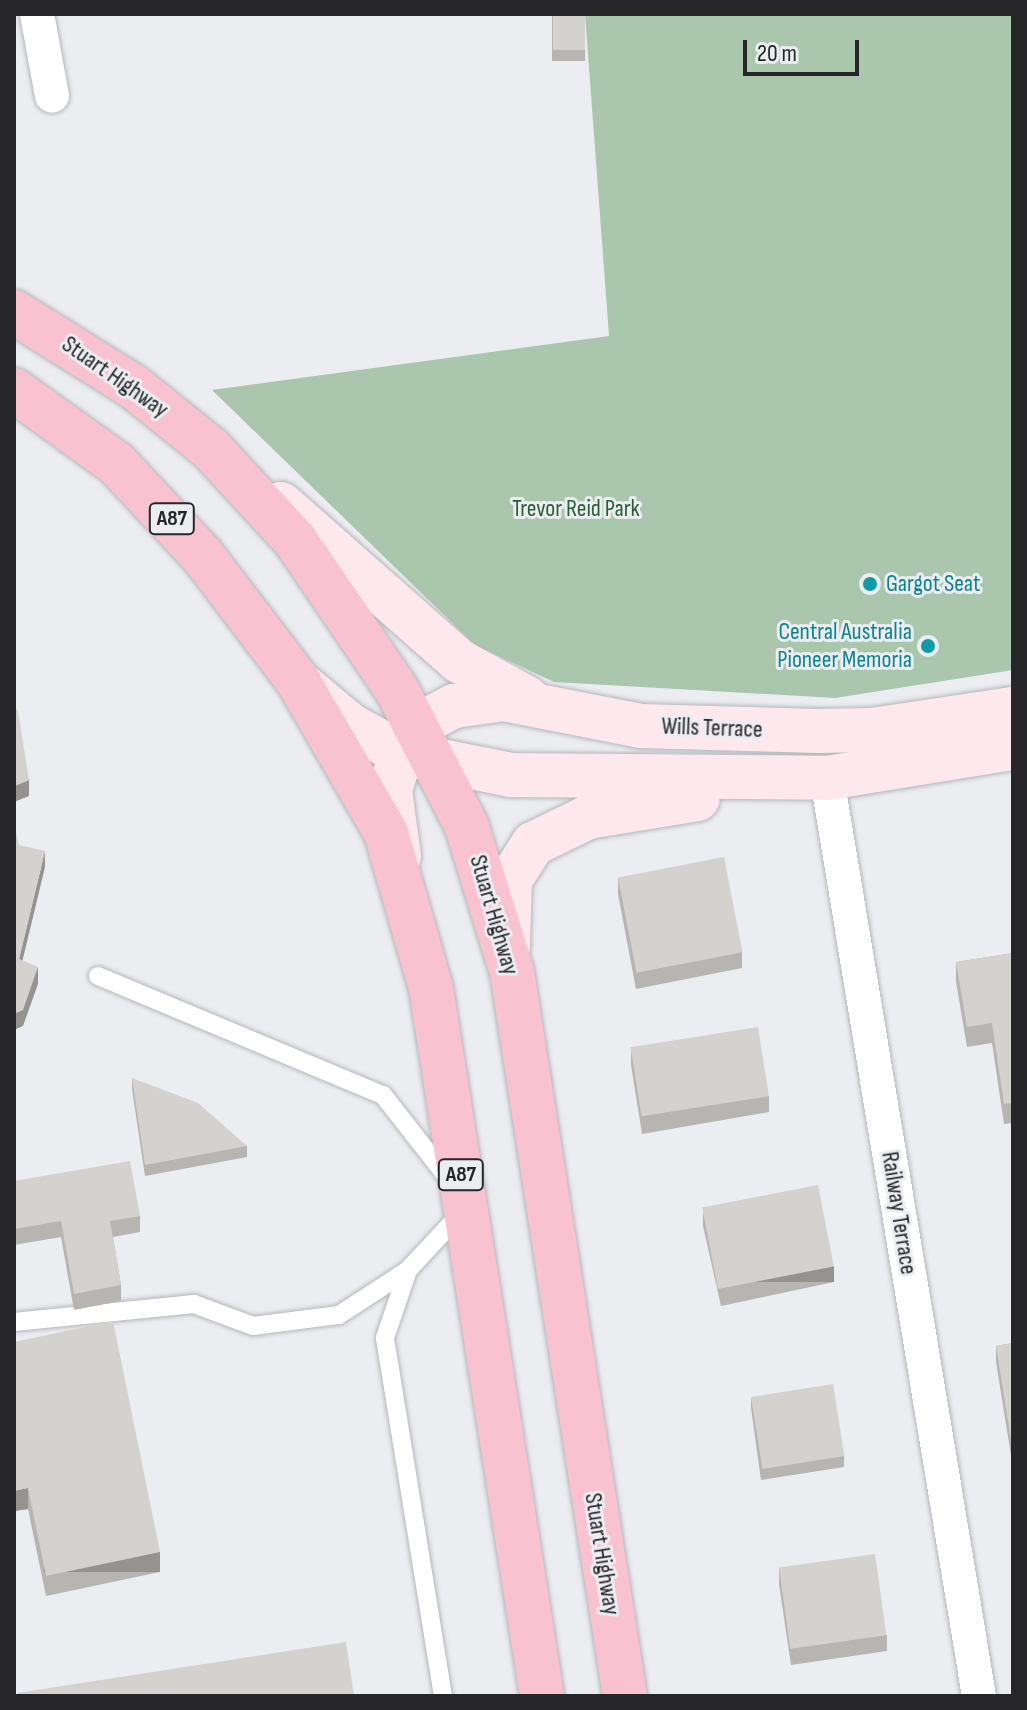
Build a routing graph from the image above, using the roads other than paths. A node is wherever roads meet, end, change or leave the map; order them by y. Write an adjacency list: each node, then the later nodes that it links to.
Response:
1 (37, 14): 2 (street)
2 (52, 96)
3 (14, 312): 5 (highway, Stuart Highway)
4 (14, 390): 6 (highway, A87)
5 (210, 448): 7 (main road); 10 (highway, Stuart Highway)
6 (298, 681): 10 (main road); 13 (highway, A87)
7 (545, 704): 9 (main road, Wills Terrace); 10 (main road, Wills Terrace)
8 (1013, 709): 9 (main road, Wills Terrace)
9 (819, 731): 12 (main road, Railway Terrace)
10 (418, 746): 12 (main road, Wills Terrace); 13 (main road); 14 (highway, Stuart Highway)
11 (1013, 748): 12 (main road, Wills Terrace)
12 (827, 778): 14 (main road); 22 (street, Railway Terrace)
13 (403, 874): 16 (highway, A87)
14 (512, 972): 21 (highway, Stuart Highway)
15 (98, 976): 16 (lane)
16 (466, 1207): 17 (lane); 20 (highway, A87)
17 (408, 1270): 18 (lane); 19 (lane)
18 (14, 1322)
19 (443, 1696)
20 (542, 1696)
21 (625, 1696)
22 (979, 1696)

